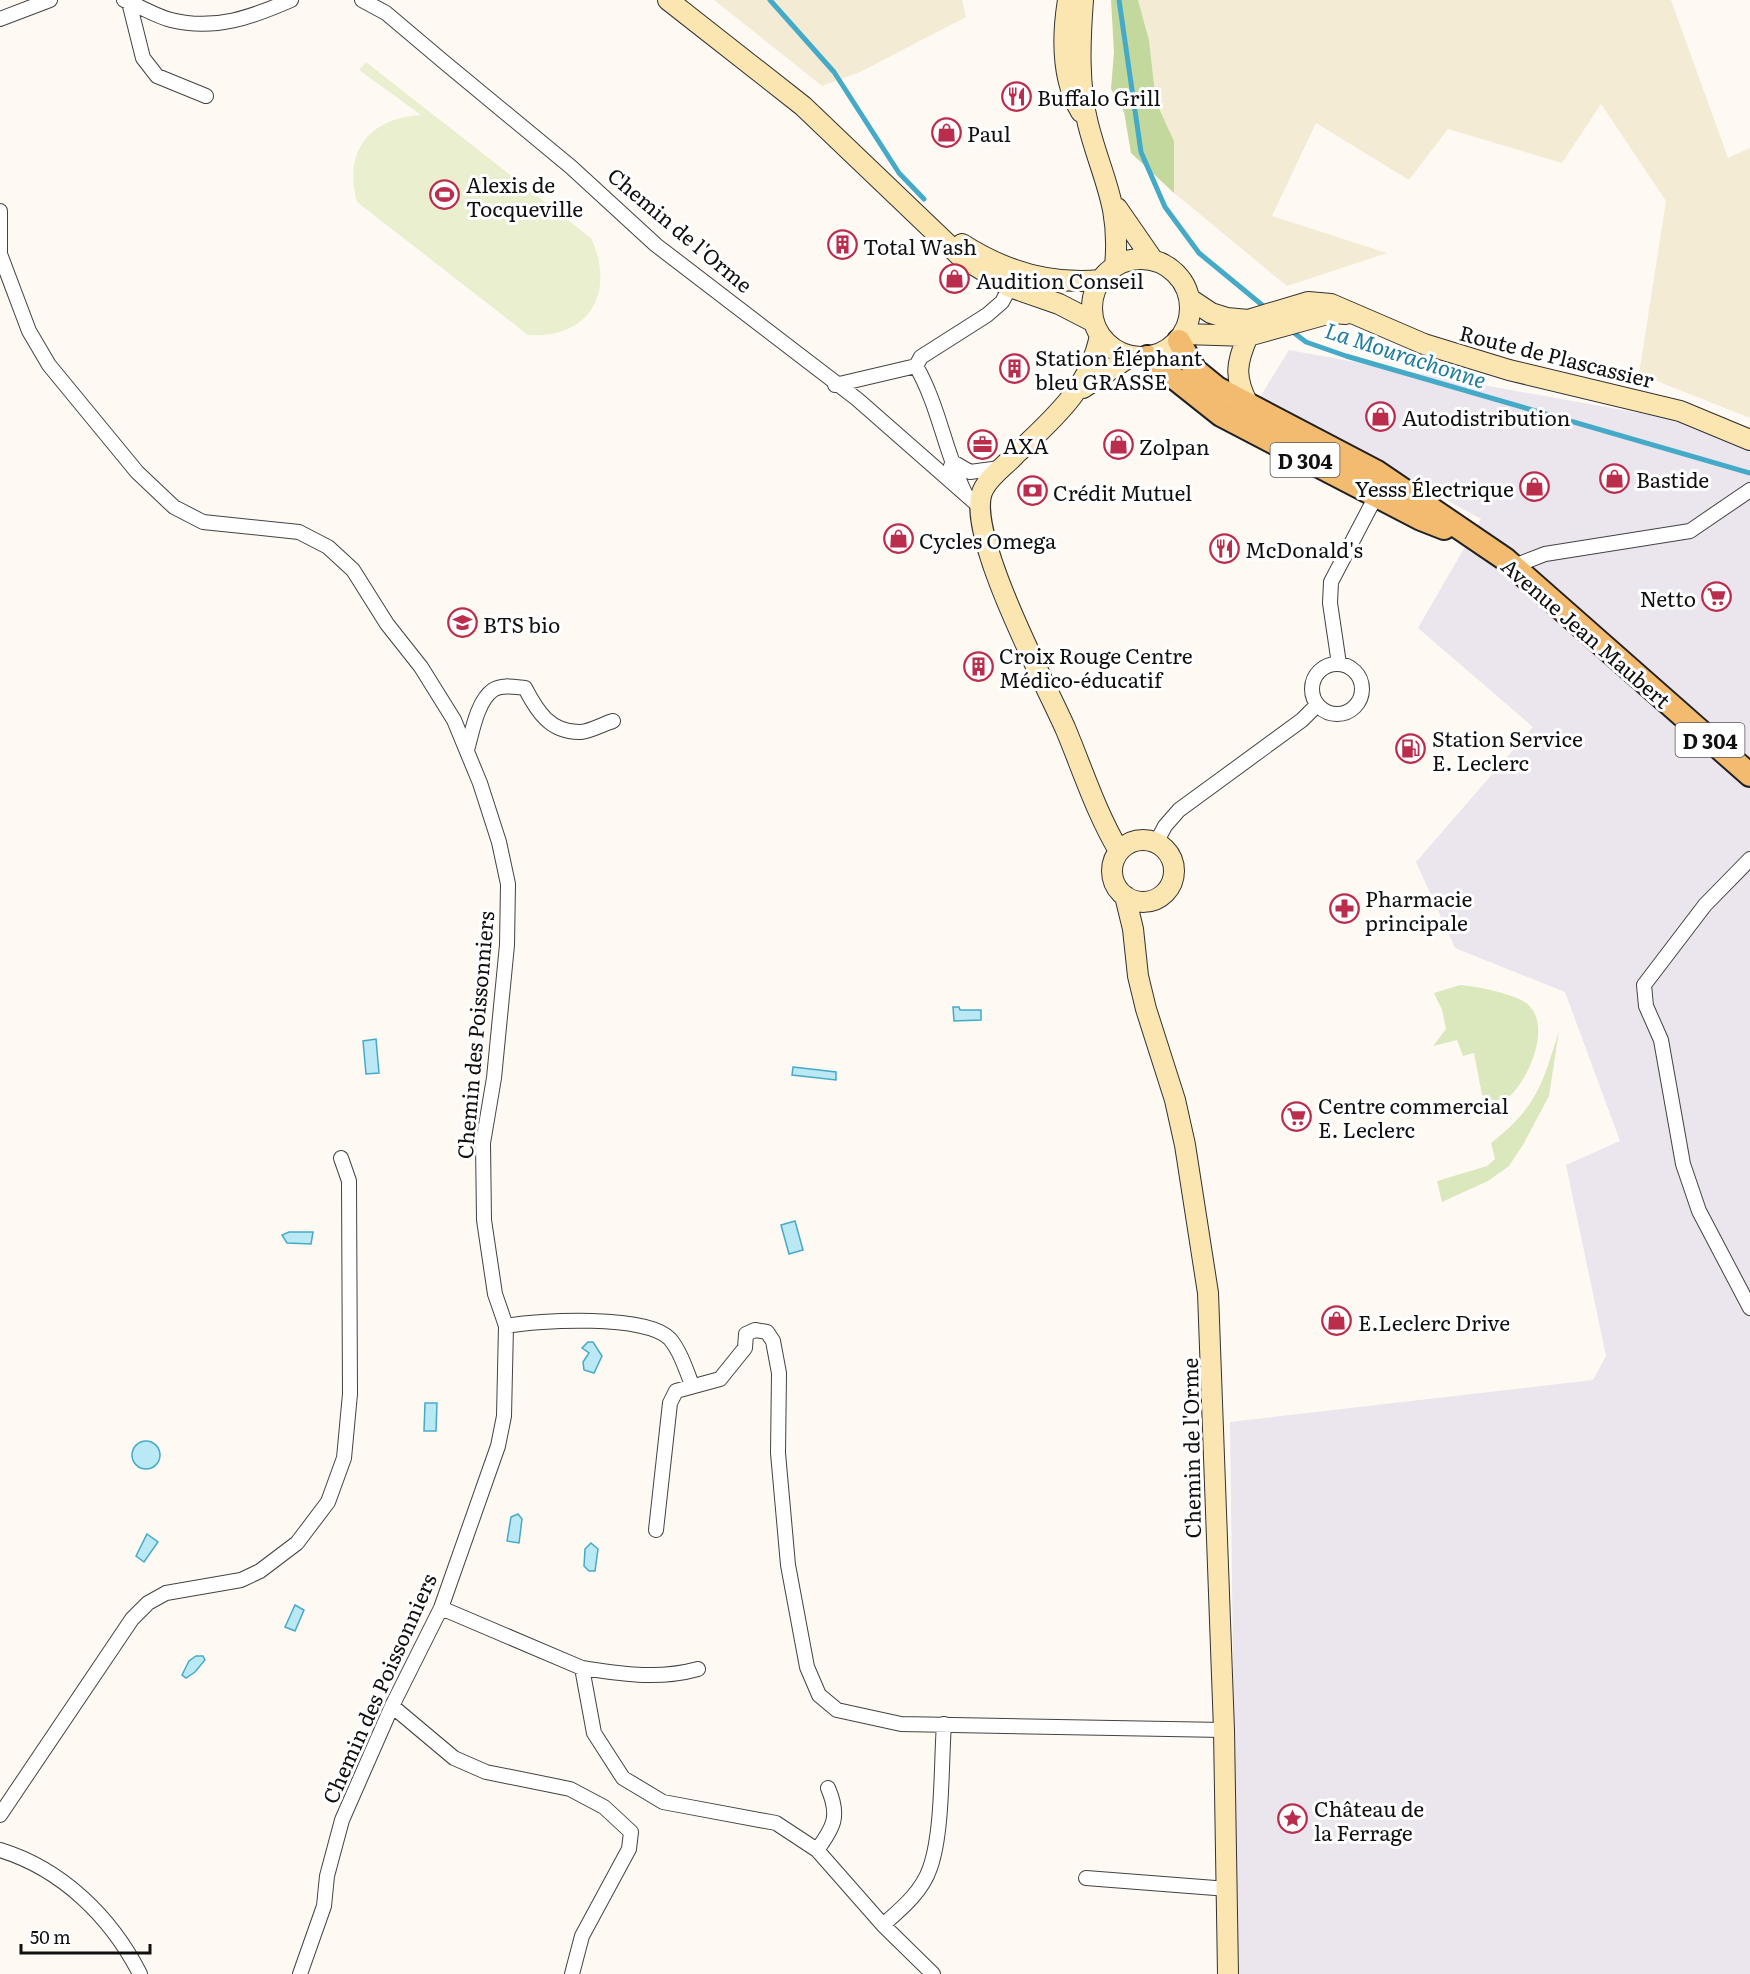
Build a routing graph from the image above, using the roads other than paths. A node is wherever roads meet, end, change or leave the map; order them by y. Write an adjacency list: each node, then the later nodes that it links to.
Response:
1 (50, 0): 8 (street)
2 (291, 0): 7 (street)
3 (362, 0): 26 (street, Chemin de l'Orme)
4 (668, 0): 12 (street)
5 (1068, 0): 10 (street)
6 (1083, 0): 10 (street)
7 (127, 1): 9 (street)
8 (0, 19)
9 (206, 96)
10 (1087, 122): 11 (street)
11 (1114, 203): 15 (street); 16 (street)
12 (911, 210): 17 (street); 18 (street)
13 (0, 211): 14 (street, Chemin des Poissonniers)
14 (0, 253): 42 (street, Chemin des Poissonniers)
15 (1153, 260): 16 (street); 19 (street)
16 (1115, 266): 17 (street)
17 (1101, 280): 22 (street)
18 (1010, 286): 22 (street); 25 (street)
19 (1190, 299): 21 (street, Route de Plascassier); 23 (street)
20 (1353, 314): 21 (street, Route de Plascassier); 21 (street, Route de Plascassier); 30 (street, Route de Plascassier)
21 (1256, 328): 23 (street, Route de Plascassier); 28 (street)
22 (1097, 329): 24 (street); 27 (street)
23 (1181, 337): 24 (street); 28 (main road, Avenue Jean Maubert / D 304)
24 (1139, 357): 27 (street); 35 (main road, Avenue Jean Maubert / D 304)
25 (916, 366): 26 (street); 31 (street)
26 (835, 385): 33 (street, Chemin de l'Orme)
27 (1078, 391): 32 (street)
28 (1248, 404): 29 (main road, Avenue Jean Maubert / D 304)
29 (1293, 429): 35 (street); 37 (main road, Avenue Jean Maubert / D 304)
30 (1750, 440)
31 (953, 462): 32 (street); 33 (street); 36 (street)
32 (1000, 468): 36 (street)
33 (939, 474): 36 (street, Chemin de l'Orme)
34 (1747, 492): 38 (street)
35 (1376, 496): 37 (main road, Avenue Jean Maubert / D 304); 39 (street)
36 (973, 502): 45 (street)
37 (1475, 540): 38 (main road, Avenue Jean Maubert / D 304)
38 (1514, 566): 43 (main road, Avenue Jean Maubert / D 304)
39 (1339, 664): 40 (street); 40 (street)
40 (1317, 705): 44 (street)
41 (613, 721): 42 (street)
42 (467, 750): 52 (street, Chemin des Poissonniers)
43 (1750, 775)
44 (1156, 843): 45 (street); 48 (street)
45 (1119, 851): 47 (street)
46 (1750, 859): 51 (street)
47 (1125, 896): 48 (street); 49 (street, Chemin de l'Orme)
48 (1146, 901): 49 (street, Chemin de l'Orme)
49 (1133, 929): 60 (street, Chemin de l'Orme)
50 (341, 1158): 62 (street)
51 (1750, 1308)
52 (506, 1326): 53 (street); 55 (street, Chemin des Poissonniers)
53 (692, 1384): 54 (street); 59 (street)
54 (656, 1530)
55 (441, 1608): 56 (street); 58 (street, Chemin des Poissonniers)
56 (582, 1668): 57 (street); 64 (street)
57 (698, 1669)
58 (392, 1706): 69 (street, Chemin des Poissonniers); 70 (street)
59 (944, 1724): 60 (street); 67 (street)
60 (1224, 1730): 66 (street, Chemin de l'Orme)
61 (828, 1788): 64 (street)
62 (0, 1815)
63 (0, 1850): 68 (street)
64 (817, 1850): 67 (street)
65 (1086, 1878): 66 (street)
66 (1228, 1888): 72 (street, Chemin de l'Orme)
67 (883, 1925): 71 (street)
68 (140, 1974)
69 (300, 1974)
70 (572, 1974)
71 (933, 1974)
72 (1228, 1974)

